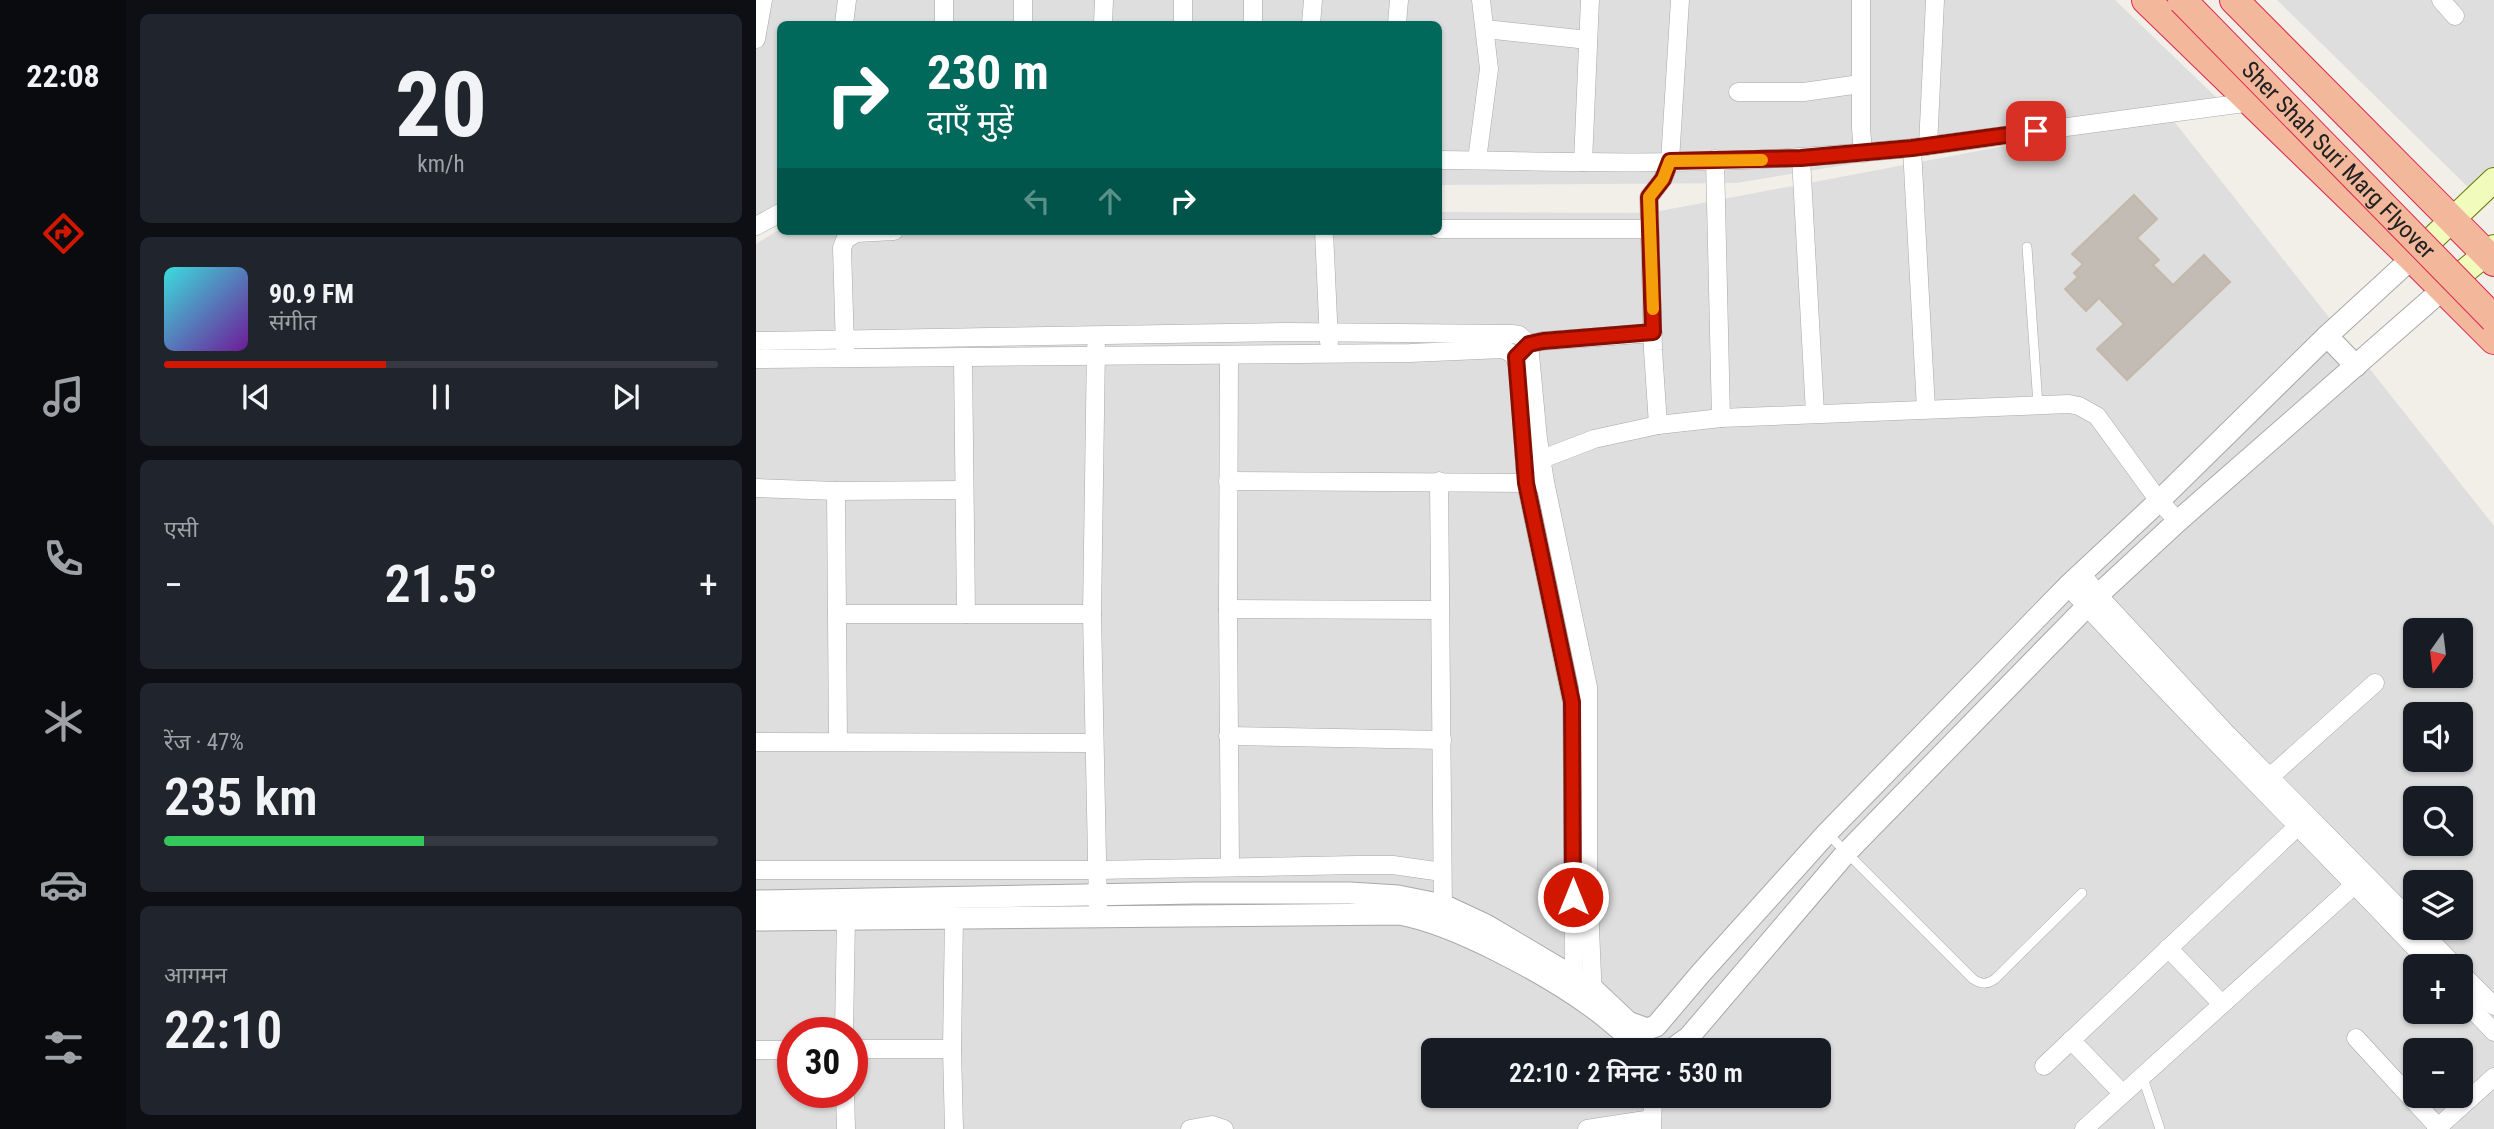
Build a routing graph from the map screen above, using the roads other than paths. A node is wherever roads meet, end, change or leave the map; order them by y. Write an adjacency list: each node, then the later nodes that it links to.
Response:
1 (763, 0): 30 (street)
2 (847, 0): 21 (street)
3 (944, 0): 22 (street)
4 (1023, 0): 23 (street)
5 (1104, 0): 24 (street)
6 (1183, 0): 25 (street)
7 (1253, 0): 26 (street)
8 (1313, 0): 27 (street)
9 (1399, 0): 28 (street)
10 (1481, 0): 29 (street)
11 (1590, 0): 31 (street)
12 (1680, 0): 41 (street)
13 (1861, 0): 32 (street)
14 (1935, 0): 35 (street)
15 (2146, 0): 34 (highway)
16 (2182, 0): 56 (highway, Sher Shah Suri Marg Flyover, bridge)
17 (2207, 0): 55 (highway, Sher Shah Suri Marg Flyover)
18 (2234, 0): 45 (highway)
19 (2441, 0): 20 (street)
20 (2455, 16)
21 (844, 21)
22 (944, 21)
23 (1023, 21)
24 (1104, 21)
25 (1183, 21)
26 (1253, 21)
27 (1311, 21)
28 (1397, 21)
29 (1485, 29): 31 (street); 40 (street)
30 (756, 39)
31 (1588, 40): 42 (street)
32 (1860, 84): 33 (street); 36 (street)
33 (1738, 92)
34 (2252, 102): 35 (street); 53 (highway)
35 (1920, 147): 36 (street); 73 (street)
36 (1863, 153): 37 (street)
37 (1801, 158): 38 (street); 74 (street)
38 (1715, 159): 41 (street); 75 (street)
39 (1442, 160): 40 (street)
40 (1477, 160): 42 (street)
41 (1670, 161): 42 (street); 48 (street)
42 (1583, 162)
43 (2494, 180): 45 (main road)
44 (777, 215): 46 (street)
45 (2452, 219): 52 (highway); 53 (main road)
46 (756, 226)
47 (1442, 229): 48 (street)
48 (1649, 229): 58 (street)
49 (853, 235): 64 (street)
50 (1324, 235): 57 (street)
51 (2026, 247): 72 (lane)
52 (2492, 254): 54 (main road)
53 (2412, 258): 54 (highway); 60 (street)
54 (2443, 289): 61 (highway); 71 (street)
55 (2494, 295)
56 (2494, 319)
57 (1329, 332): 59 (street); 63 (street); 65 (street)
58 (1653, 332): 63 (street); 76 (street)
59 (1096, 336): 64 (street); 67 (street)
60 (2327, 336): 71 (street); 85 (street)
61 (2494, 340)
62 (756, 341): 64 (street)
63 (1529, 344): 68 (street); 77 (street)
64 (845, 349): 69 (street); 70 (street)
65 (1330, 352): 66 (street); 68 (street)
66 (1229, 356): 67 (street); 78 (street)
67 (1096, 357): 70 (street); 93 (street)
68 (1516, 357): 81 (street)
69 (756, 359)
70 (962, 359): 83 (street)
71 (2356, 366): 86 (street)
72 (2038, 405): 73 (street); 85 (street)
73 (1926, 409): 74 (street)
74 (1815, 413): 75 (street)
75 (1721, 418): 76 (street)
76 (1658, 425): 77 (street)
77 (1542, 460): 80 (street)
78 (1228, 481): 79 (street); 89 (street)
79 (1439, 481): 81 (street); 90 (street)
80 (1545, 482): 81 (street); 124 (street)
81 (1526, 483): 124 (street)
82 (756, 488): 84 (street)
83 (963, 490): 84 (street); 92 (street)
84 (836, 491): 91 (street)
85 (2159, 501): 86 (street); 87 (street)
86 (2178, 521): 88 (street)
87 (2075, 580): 88 (street); 102 (street)
88 (2092, 601): 100 (street); 103 (street)
89 (1227, 609): 90 (street); 95 (street)
90 (1439, 610): 96 (street)
91 (838, 614): 92 (street); 97 (street)
92 (966, 614): 93 (street)
93 (1091, 614): 99 (street)
94 (2375, 683): 100 (street)
95 (1228, 736): 96 (street); 104 (street)
96 (1442, 740): 107 (street)
97 (838, 741): 98 (street); 99 (street)
98 (756, 742)
99 (1094, 743): 106 (street)
100 (2264, 782): 101 (street); 108 (street)
101 (2297, 827): 108 (street); 120 (street)
102 (1827, 833): 103 (lane); 129 (street)
103 (1846, 853): 109 (lane); 133 (street)
104 (1230, 867): 106 (street); 107 (street)
105 (756, 870): 106 (street)
106 (1096, 870): 110 (street)
107 (1441, 872): 113 (street)
108 (2361, 879): 112 (street); 119 (street); 125 (street)
109 (2082, 893)
110 (1097, 895): 111 (street); 113 (street); 116 (street)
111 (756, 901)
112 (2403, 915)
113 (1443, 916): 116 (street); 124 (street)
114 (846, 918): 115 (street); 117 (street); 128 (street)
115 (954, 918): 116 (street); 137 (street)
116 (1099, 918)
117 (756, 920)
118 (2422, 940): 119 (street)
119 (2425, 947): 121 (street); 122 (street)
120 (2168, 948): 125 (street); 135 (street)
121 (2428, 954)
122 (2436, 954)
123 (2473, 985): 126 (street)
124 (1583, 991): 129 (street); 131 (street)
125 (2222, 1004): 142 (street)
126 (2494, 1006)
127 (2473, 1010): 130 (street)
128 (844, 1017)
129 (1656, 1026): 132 (street)
130 (2494, 1032)
131 (1634, 1038)
132 (1656, 1038)
133 (1688, 1038)
134 (2356, 1038): 146 (street)
135 (2071, 1040): 140 (street); 143 (street)
136 (868, 1049): 137 (street)
137 (952, 1049): 148 (street)
138 (756, 1050): 139 (street)
139 (777, 1050)
140 (2043, 1066)
141 (2494, 1077): 146 (street)
142 (2143, 1078): 143 (street); 153 (lane)
143 (2122, 1093): 152 (street)
144 (845, 1108): 147 (street)
145 (1652, 1124): 151 (street)
146 (2437, 1128)
147 (846, 1129)
148 (954, 1129)
149 (1190, 1129): 150 (street)
150 (1224, 1129)
151 (1587, 1129)
152 (2084, 1129)
153 (2160, 1129)

